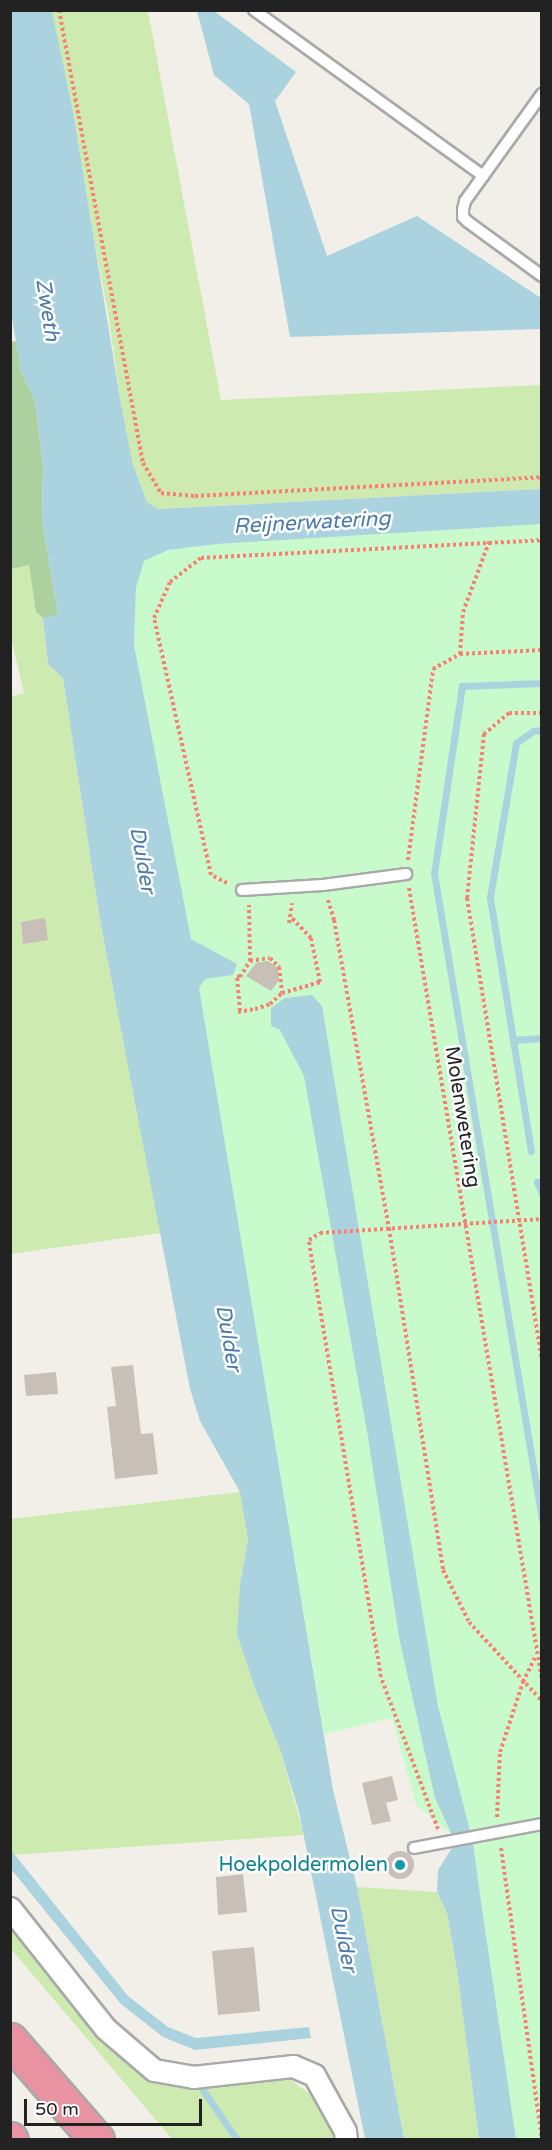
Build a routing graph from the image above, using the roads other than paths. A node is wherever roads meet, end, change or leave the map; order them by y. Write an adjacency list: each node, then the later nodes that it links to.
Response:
1 (254, 10): 3 (lane)
2 (542, 94): 3 (lane)
3 (483, 176): 4 (lane)
4 (542, 276)
5 (406, 874): 6 (lane)
6 (246, 890)
7 (542, 1824): 8 (lane)
8 (414, 1848)
9 (10, 1908): 12 (street)
10 (10, 2040): 11 (highway)
11 (96, 2139)
12 (346, 2139)

